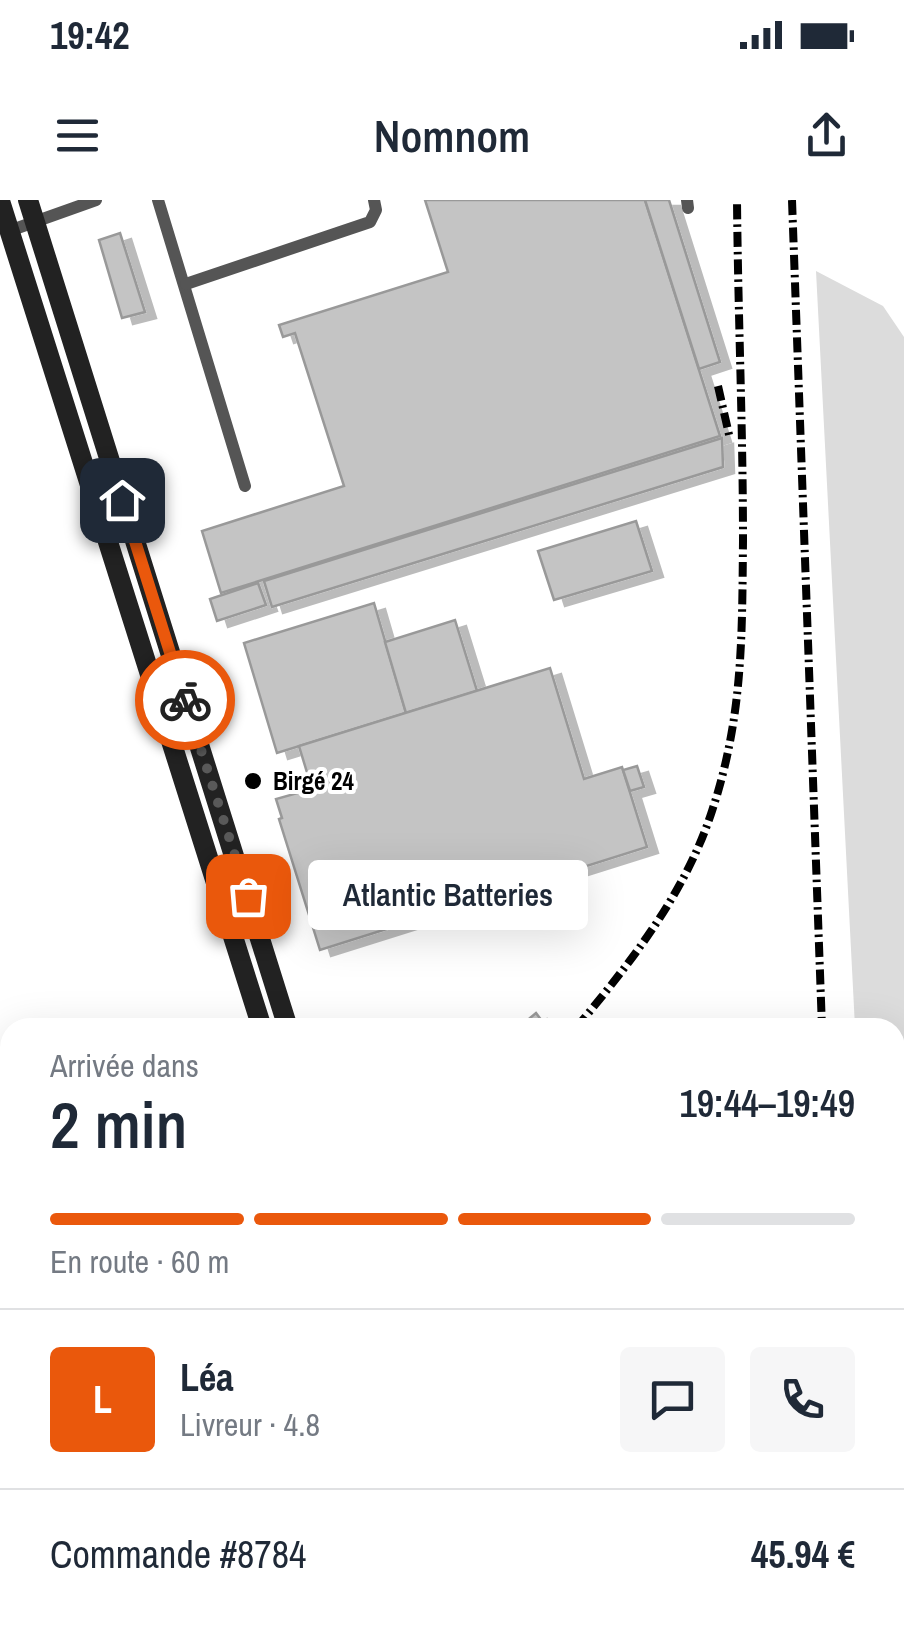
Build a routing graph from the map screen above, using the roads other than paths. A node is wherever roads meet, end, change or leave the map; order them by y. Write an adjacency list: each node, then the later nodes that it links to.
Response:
1 (28, 200): 6 (main road)
2 (96, 200): 6 (lane)
3 (158, 200): 8 (lane)
4 (374, 200): 8 (lane)
5 (0, 201): 7 (main road)
6 (34, 222): 7 (lane); 11 (main road)
7 (9, 231): 10 (main road)
8 (186, 284): 9 (lane)
9 (245, 486)
10 (259, 1018)
11 (285, 1018)

